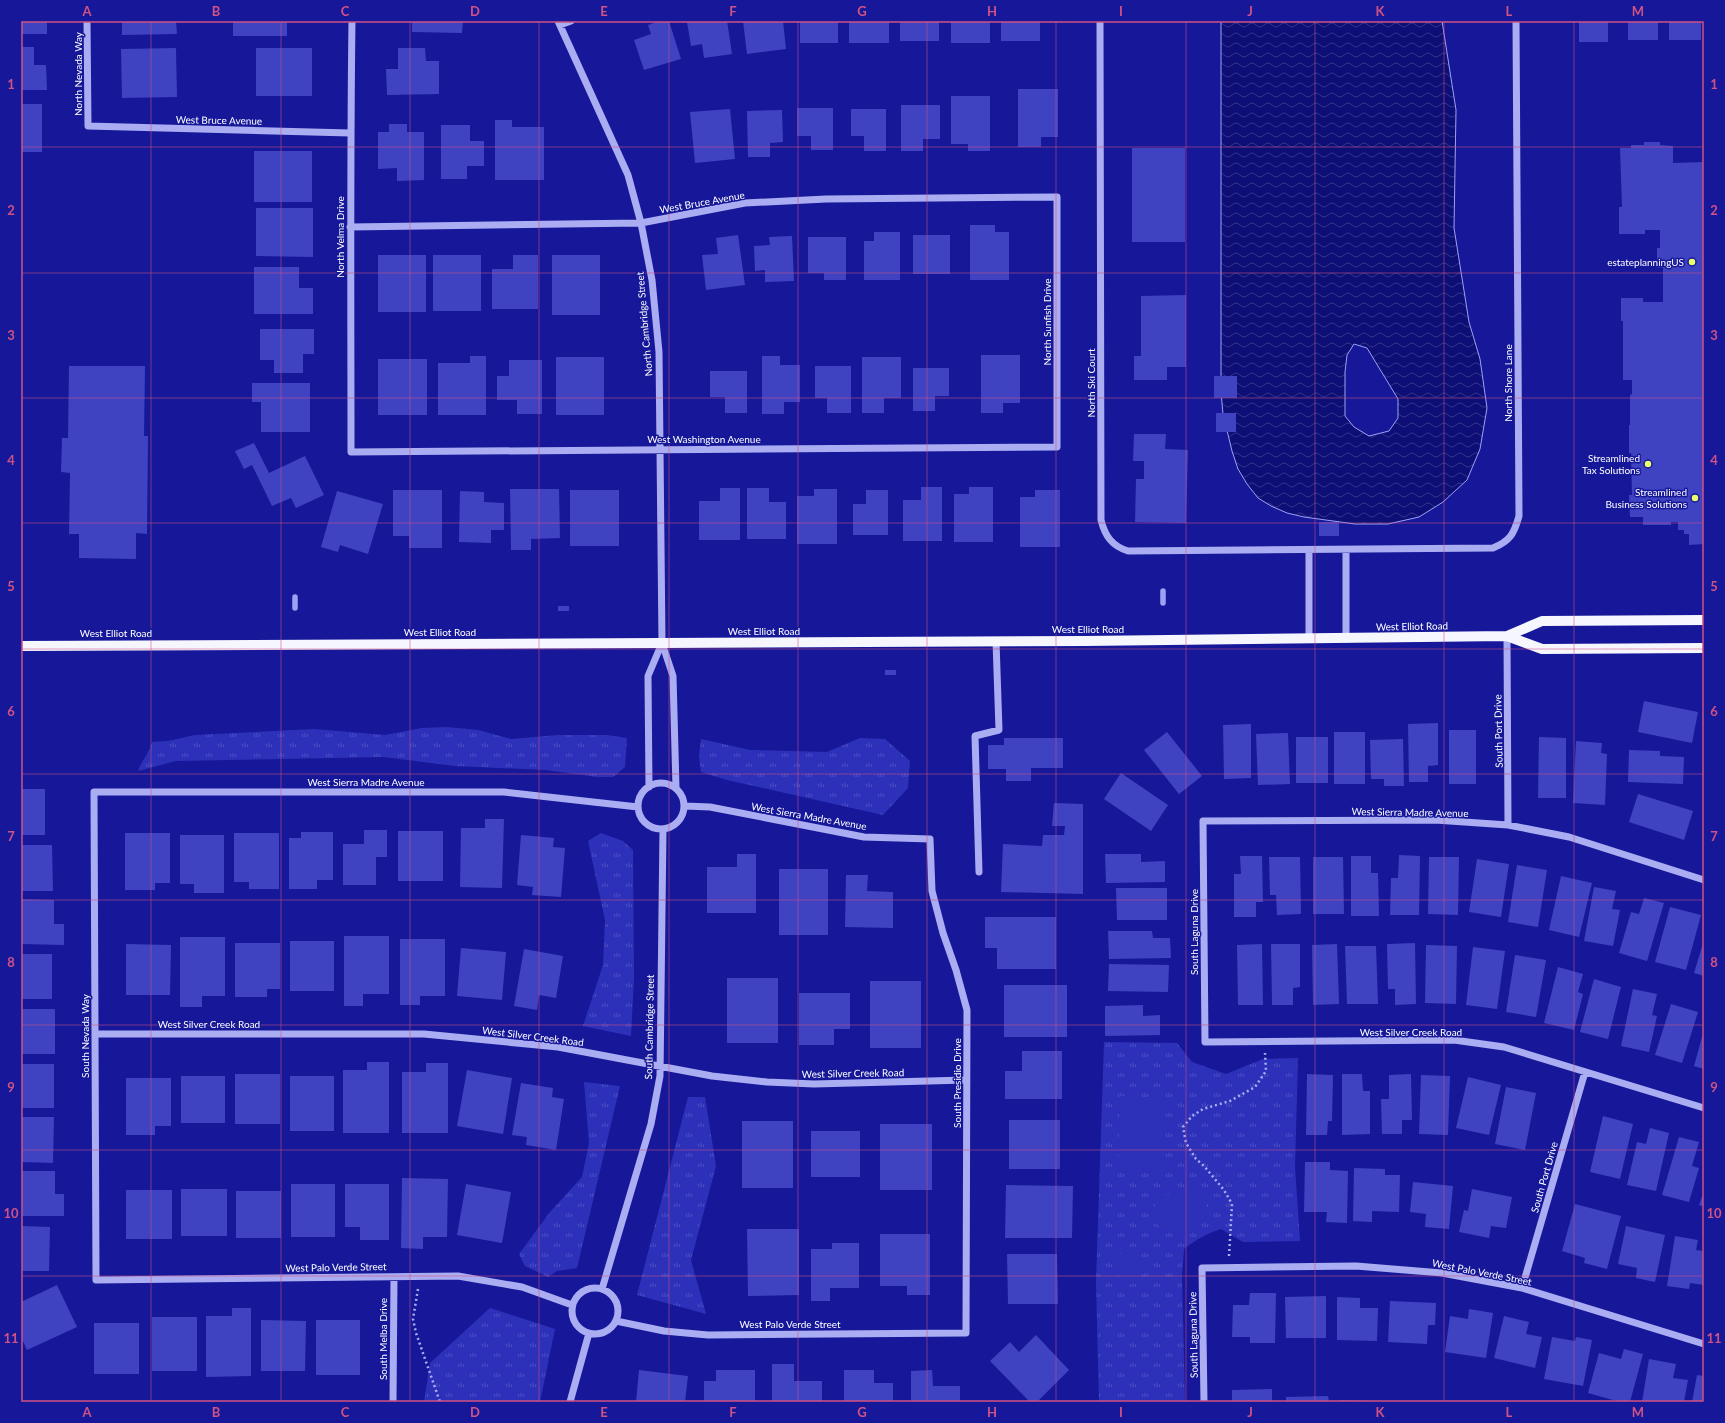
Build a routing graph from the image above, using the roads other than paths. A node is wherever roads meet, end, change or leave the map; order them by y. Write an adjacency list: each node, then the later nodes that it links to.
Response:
1 (88, 21): 7 (street, North Nevada Way)
2 (352, 21): 8 (street, North Velma Drive)
3 (570, 21): 6 (street)
4 (1100, 21): 15 (street, North Ski Court)
5 (1516, 21): 16 (street, North Shore Lane)
6 (559, 23): 10 (street, North Cambridge Street)
7 (88, 126): 8 (street, West Bruce Avenue)
8 (350, 133): 11 (street, North Velma Drive)
9 (1057, 197): 10 (street, West Bruce Avenue); 12 (street, North Sunfish Drive)
10 (641, 223): 11 (street, West Bruce Avenue); 13 (street, North Cambridge Street)
11 (350, 227): 14 (street, North Velma Drive)
12 (1057, 447): 13 (street, West Washington Avenue)
13 (660, 450): 14 (street, West Washington Avenue); 22 (street, North Cambridge Street)
14 (351, 452)
15 (1309, 550): 16 (street, North Shore Lane); 19 (street)
16 (1346, 550): 20 (street)
17 (1704, 620): 18 (main road, West Elliot Road)
18 (1507, 636): 20 (main road, West Elliot Road); 24 (main road, West Elliot Road); 31 (street, South Port Drive)
19 (1309, 639): 20 (main road, West Elliot Road); 21 (main road, West Elliot Road)
20 (1346, 639)
21 (996, 641): 22 (main road, West Elliot Road); 34 (street)
22 (662, 643): 23 (main road, West Elliot Road); 25 (street); 26 (street)
23 (21, 646)
24 (1704, 648)
25 (649, 787): 26 (street); 29 (street)
26 (676, 788): 28 (street)
27 (94, 792): 29 (street, West Sierra Madre Avenue); 36 (street, South Nevada Way)
28 (685, 806): 32 (street); 33 (street, West Sierra Madre Avenue)
29 (638, 807): 32 (street)
30 (1203, 821): 31 (street, West Sierra Madre Avenue); 37 (street, South Laguna Drive)
31 (1508, 825): 35 (street, West Sierra Madre Avenue)
32 (663, 829): 38 (street, South Cambridge Street)
33 (930, 839): 40 (street, South Presidio Drive)
34 (979, 872)
35 (1704, 880)
36 (95, 1034): 38 (street, West Silver Creek Road); 44 (street, South Nevada Way)
37 (1205, 1042): 39 (street, West Silver Creek Road)
38 (660, 1066): 40 (street, West Silver Creek Road); 46 (street, South Cambridge Street)
39 (1585, 1072): 41 (street, West Silver Creek Road); 45 (street, South Port Drive)
40 (966, 1080): 50 (street, South Presidio Drive)
41 (1704, 1108)
42 (1202, 1268): 45 (street, West Palo Verde Street); 54 (street, South Laguna Drive)
43 (394, 1277): 44 (street, West Palo Verde Street); 47 (street, West Palo Verde Street); 52 (street, South Melba Drive)
44 (96, 1280)
45 (1522, 1288): 51 (street, West Palo Verde Street)
46 (602, 1289): 47 (street); 48 (street)
47 (572, 1304): 49 (street)
48 (616, 1321): 49 (street); 50 (street, West Palo Verde Street)
49 (589, 1333): 53 (street)
50 (966, 1333)
51 (1704, 1344)
52 (393, 1402)
53 (570, 1402)
54 (1204, 1402)

